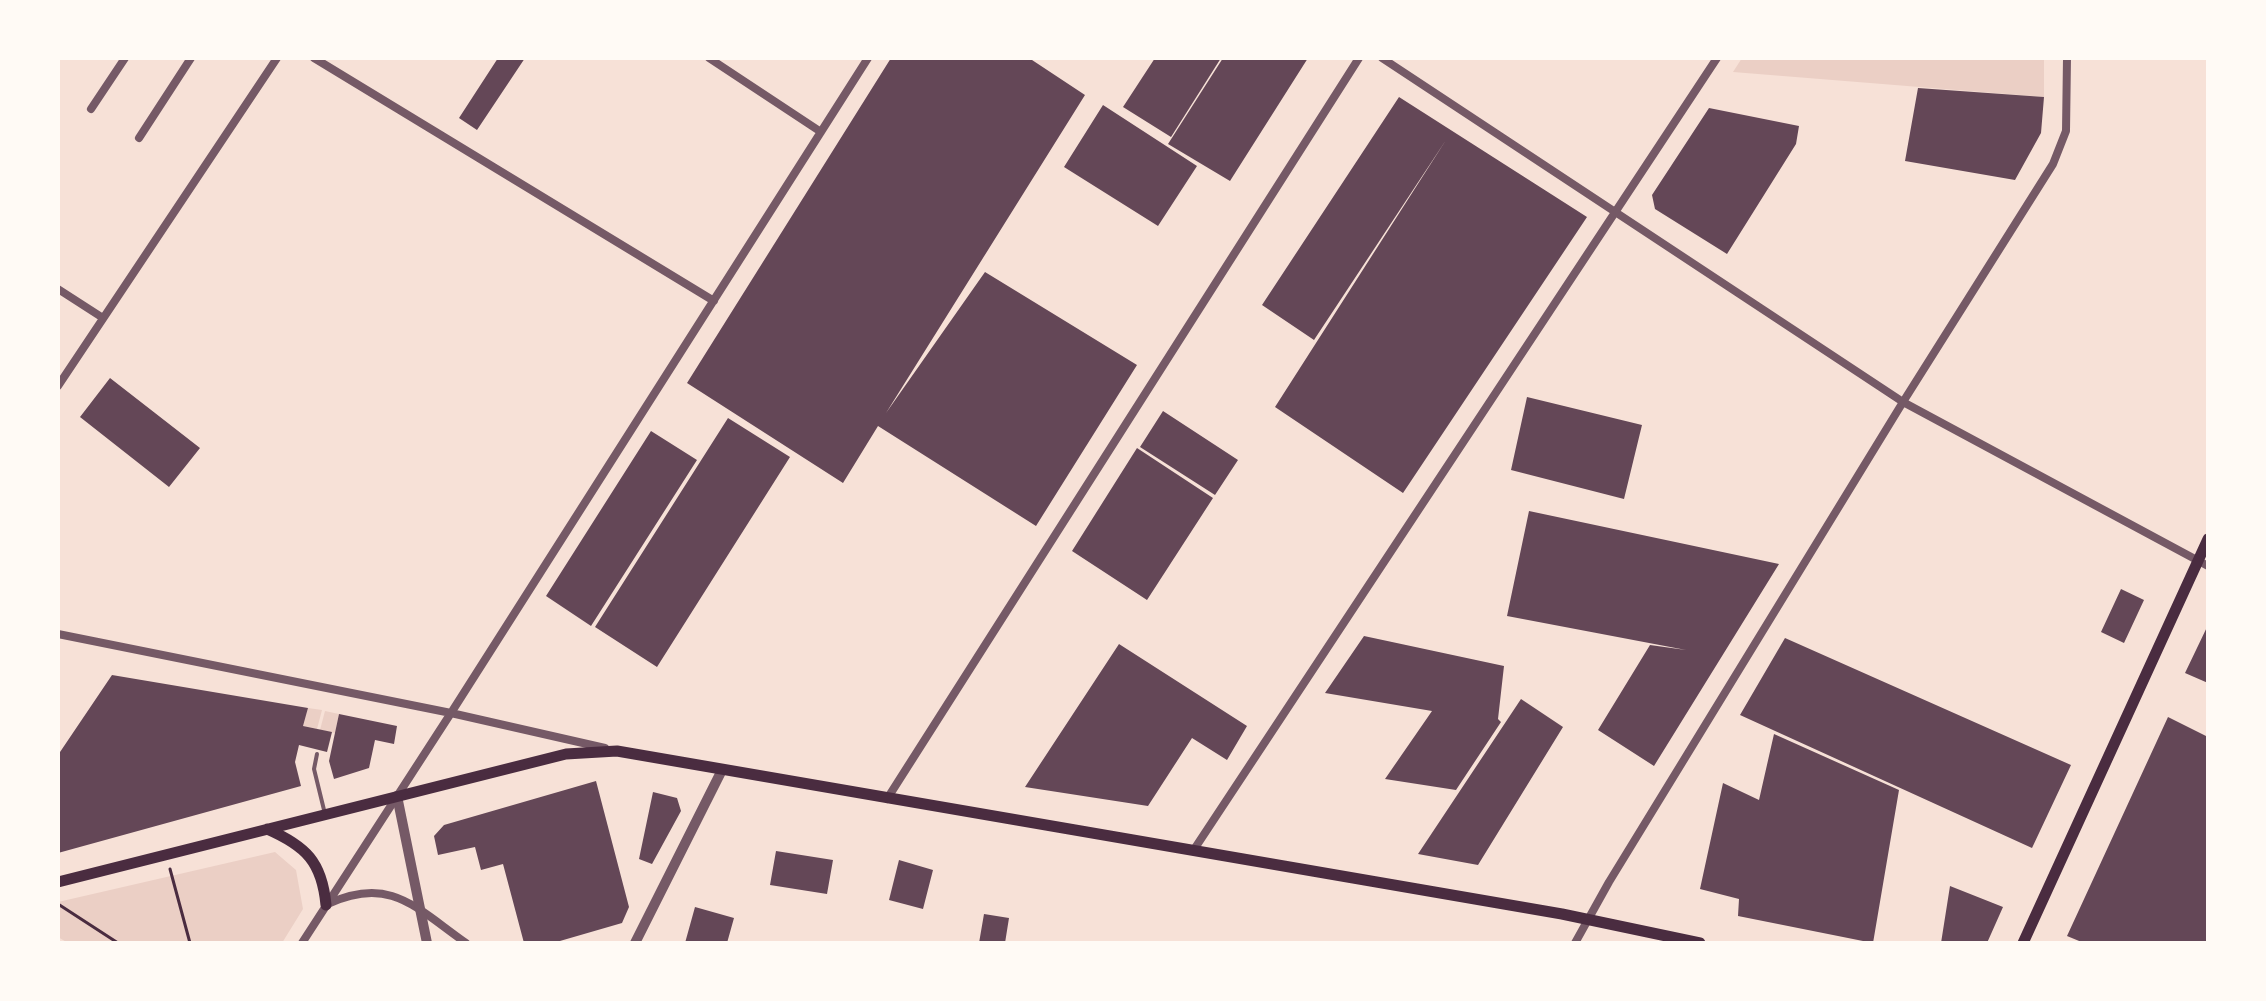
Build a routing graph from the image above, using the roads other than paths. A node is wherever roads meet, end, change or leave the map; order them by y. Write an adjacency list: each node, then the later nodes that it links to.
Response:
1 (125, 58): 11 (street)
2 (191, 58): 13 (street)
3 (277, 58): 17 (street)
4 (314, 58): 16 (street)
5 (709, 58): 12 (street)
6 (868, 58): 12 (street)
7 (1359, 58): 28 (street)
8 (1382, 58): 14 (street)
9 (1717, 58): 14 (street)
10 (2067, 58): 19 (street)
11 (91, 109)
12 (821, 132): 16 (street)
13 (139, 138)
14 (1615, 210): 19 (street); 31 (street)
15 (58, 289): 17 (street)
16 (714, 301): 23 (street)
17 (103, 318): 18 (street)
18 (58, 386)
19 (1903, 402): 21 (street); 35 (street)
20 (2208, 539): 21 (main road)
21 (2203, 564): 42 (main road)
22 (58, 634): 23 (street)
23 (451, 713): 24 (street); 27 (street)
24 (617, 751): 26 (main road); 27 (main road)
25 (317, 754): 29 (lane)
26 (722, 770): 28 (main road); 39 (street)
27 (397, 796): 29 (main road); 33 (street); 34 (street)
28 (887, 799): 31 (main road)
29 (325, 814): 30 (main road)
30 (267, 829): 32 (main road); 33 (main road)
31 (1193, 851): 35 (main road)
32 (58, 882)
33 (326, 905): 34 (street); 36 (street)
34 (422, 913): 37 (street); 38 (street)
35 (1587, 919): 40 (street); 41 (main road)
36 (302, 943)
37 (427, 943)
38 (466, 943)
39 (635, 943)
40 (1575, 943)
41 (1700, 943)
42 (2023, 943)

